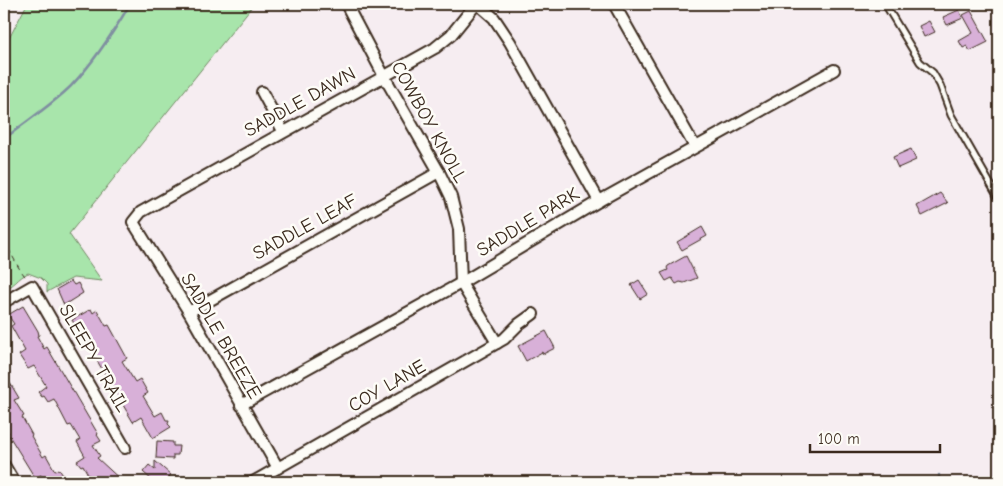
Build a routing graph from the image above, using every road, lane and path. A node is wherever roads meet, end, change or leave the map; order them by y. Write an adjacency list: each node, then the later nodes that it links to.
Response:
1 (346, 4): 6 (street, COWBOY KNOLL)
2 (477, 4): 6 (street, SADDLE DAWN); 12 (street)
3 (614, 4): 9 (street)
4 (885, 4): 11 (lane)
5 (834, 70): 9 (street, SADDLE PARK)
6 (384, 76): 8 (street, SADDLE DAWN); 10 (street, COWBOY KNOLL)
7 (262, 92): 8 (street)
8 (283, 131): 13 (street, SADDLE DAWN)
9 (695, 147): 12 (street, SADDLE PARK)
10 (439, 172): 15 (street, COWBOY KNOLL); 18 (street, SADDLE LEAF)
11 (999, 199)
12 (600, 201): 15 (street, SADDLE PARK)
13 (133, 222): 18 (street, SADDLE BREEZE)
14 (4, 241): 16 (path)
15 (460, 283): 20 (street); 21 (street, SADDLE PARK)
16 (32, 286): 17 (street); 22 (street, SLEEPY TRAIL)
17 (4, 302)
18 (188, 312): 21 (street, SADDLE BREEZE)
19 (533, 314): 20 (street, COY LANE)
20 (497, 343): 24 (street, COY LANE)
21 (241, 405): 24 (street, SADDLE BREEZE)
22 (125, 448)
23 (4, 465): 25 (street)
24 (278, 468): 26 (street, COY LANE)
25 (14, 482)
26 (253, 482)

